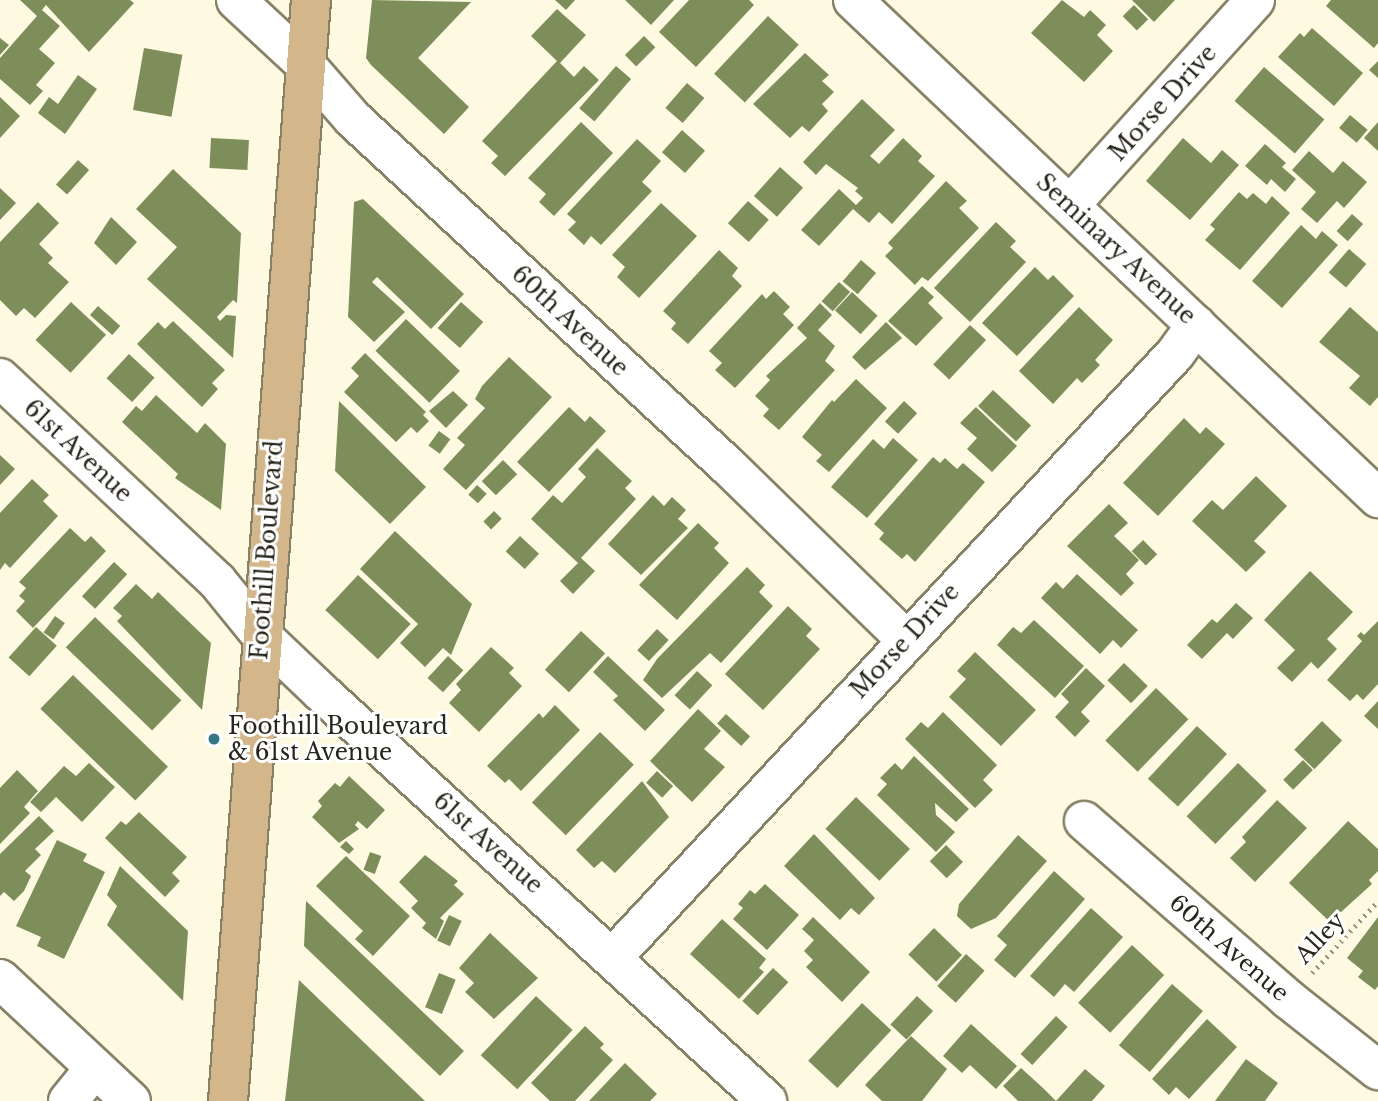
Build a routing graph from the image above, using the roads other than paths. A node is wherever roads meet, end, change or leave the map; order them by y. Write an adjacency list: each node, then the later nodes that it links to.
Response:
1 (236, 0): 5 (street, 60th Avenue)
2 (311, 0): 5 (main road, Foothill Boulevard)
3 (853, 0): 6 (street, Seminary Avenue)
4 (1255, 0): 6 (street, Morse Drive)
5 (306, 65): 10 (main road, Foothill Boulevard); 11 (street, 60th Avenue)
6 (1070, 205): 7 (street, Seminary Avenue)
7 (1196, 326): 9 (street, Seminary Avenue); 11 (street, Morse Drive)
8 (0, 377): 10 (street, 61st Avenue)
9 (1378, 498)
10 (260, 634): 13 (street, 61st Avenue); 19 (main road, Foothill Boulevard)
11 (906, 640): 13 (street, Morse Drive)
12 (1084, 821): 16 (street, 60th Avenue)
13 (614, 956): 20 (street, 61st Avenue)
14 (0, 979): 15 (street)
15 (94, 1069): 17 (street); 18 (street)
16 (1378, 1070)
17 (68, 1101)
18 (131, 1101)
19 (228, 1101)
20 (767, 1101)

